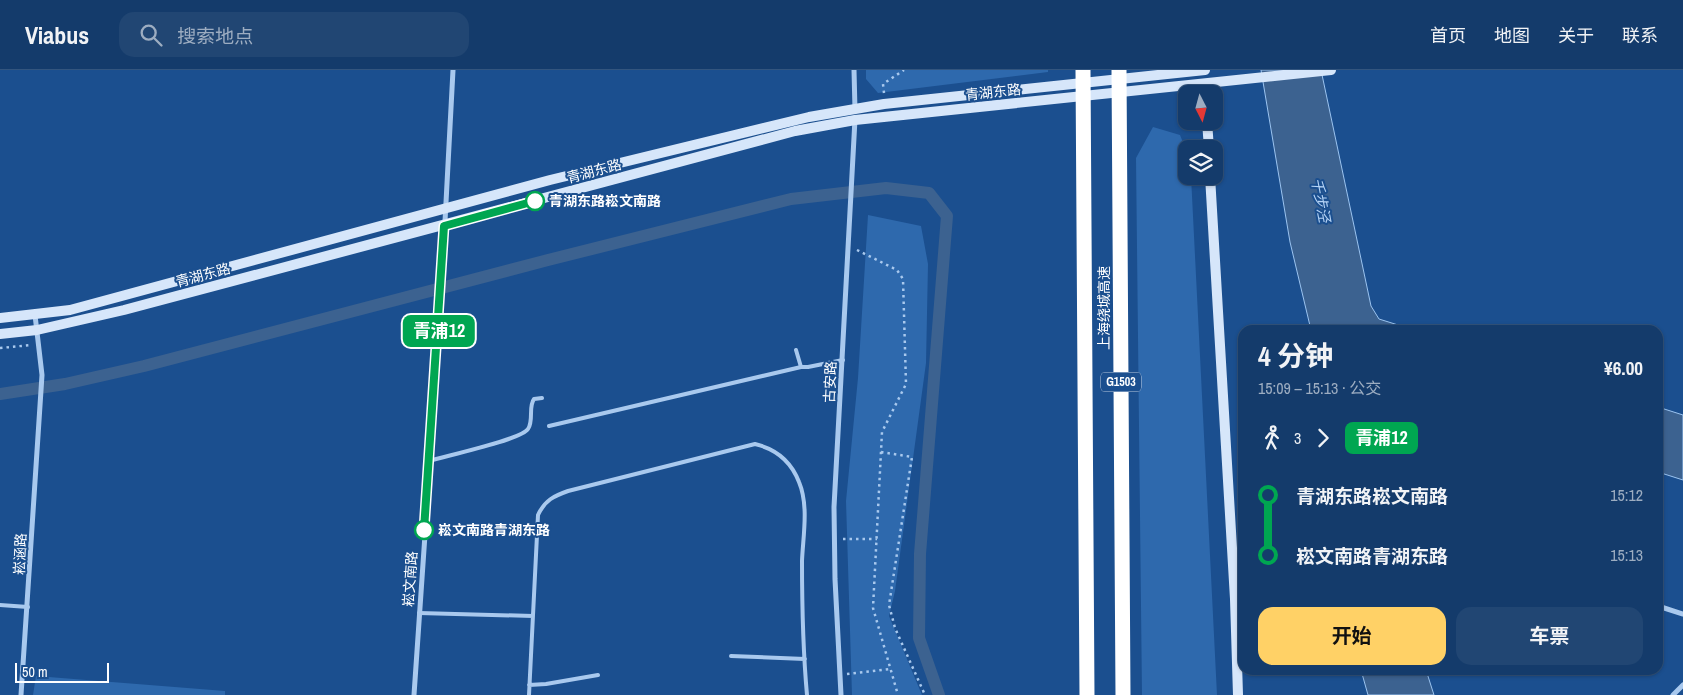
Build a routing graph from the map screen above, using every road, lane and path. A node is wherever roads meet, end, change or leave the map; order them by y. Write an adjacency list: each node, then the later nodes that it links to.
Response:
1 (453, 70): 15 (street, 崧文南路)
2 (854, 70): 12 (street, 古安路)
3 (904, 70): 11 (path)
4 (1083, 70): 53 (highway, 上海绕城高速 / G1503, bridge)
5 (1119, 70): 54 (highway, 上海绕城高速 / G1503, bridge)
6 (1205, 70): 8 (main road); 11 (main road, 青湖东路)
7 (1329, 70): 9 (main road, 青湖东路)
8 (1205, 85)
9 (1222, 85)
10 (1178, 91): 13 (main road, 青湖东路)
11 (884, 104): 12 (main road, 青湖东路)
12 (855, 109): 13 (street, 古安路); 15 (main road, 青湖东路)
13 (855, 120): 16 (main road, 青湖东路); 17 (street, 古安路)
14 (1211, 185): 55 (main road)
15 (445, 211): 16 (street, 崧文南路); 18 (main road, 青湖东路)
16 (444, 226): 20 (main road, 青湖东路); 30 (street, 崧文南路)
17 (849, 246): 25 (street, 古安路); 29 (path)
18 (35, 315): 19 (main road, 青湖东路); 20 (street, 崧涵路)
19 (0, 318)
20 (37, 330): 21 (main road, 青湖东路); 22 (street, 崧涵路)
21 (0, 334)
22 (39, 344): 23 (path); 34 (street, 崧涵路)
23 (0, 348)
24 (796, 350): 26 (lane)
25 (843, 360): 26 (lane); 31 (street, 古安路)
26 (801, 366): 28 (lane)
27 (542, 398): 30 (lane)
28 (548, 426)
29 (881, 452): 32 (path); 52 (path)
30 (428, 461): 36 (street, 崧文南路)
31 (835, 539): 32 (path); 43 (street, 古安路)
32 (877, 539): 41 (path)
33 (2, 605): 34 (lane)
34 (28, 607): 46 (street, 崧涵路)
35 (1663, 608): 37 (street)
36 (419, 613): 38 (lane); 47 (street, 崧文南路)
37 (1683, 614)
38 (533, 616): 40 (lane); 44 (lane)
39 (731, 656): 40 (lane)
40 (805, 659): 49 (lane)
41 (890, 669): 43 (path); 51 (path)
42 (598, 675): 44 (lane)
43 (840, 675): 50 (street, 古安路)
44 (529, 684): 48 (lane)
45 (1683, 685): 56 (street)
46 (21, 695)
47 (414, 695)
48 (529, 695)
49 (807, 695)
50 (841, 695)
51 (898, 695)
52 (926, 695)
53 (1087, 695)
54 (1123, 695)
55 (1238, 695)
56 (1672, 695)

